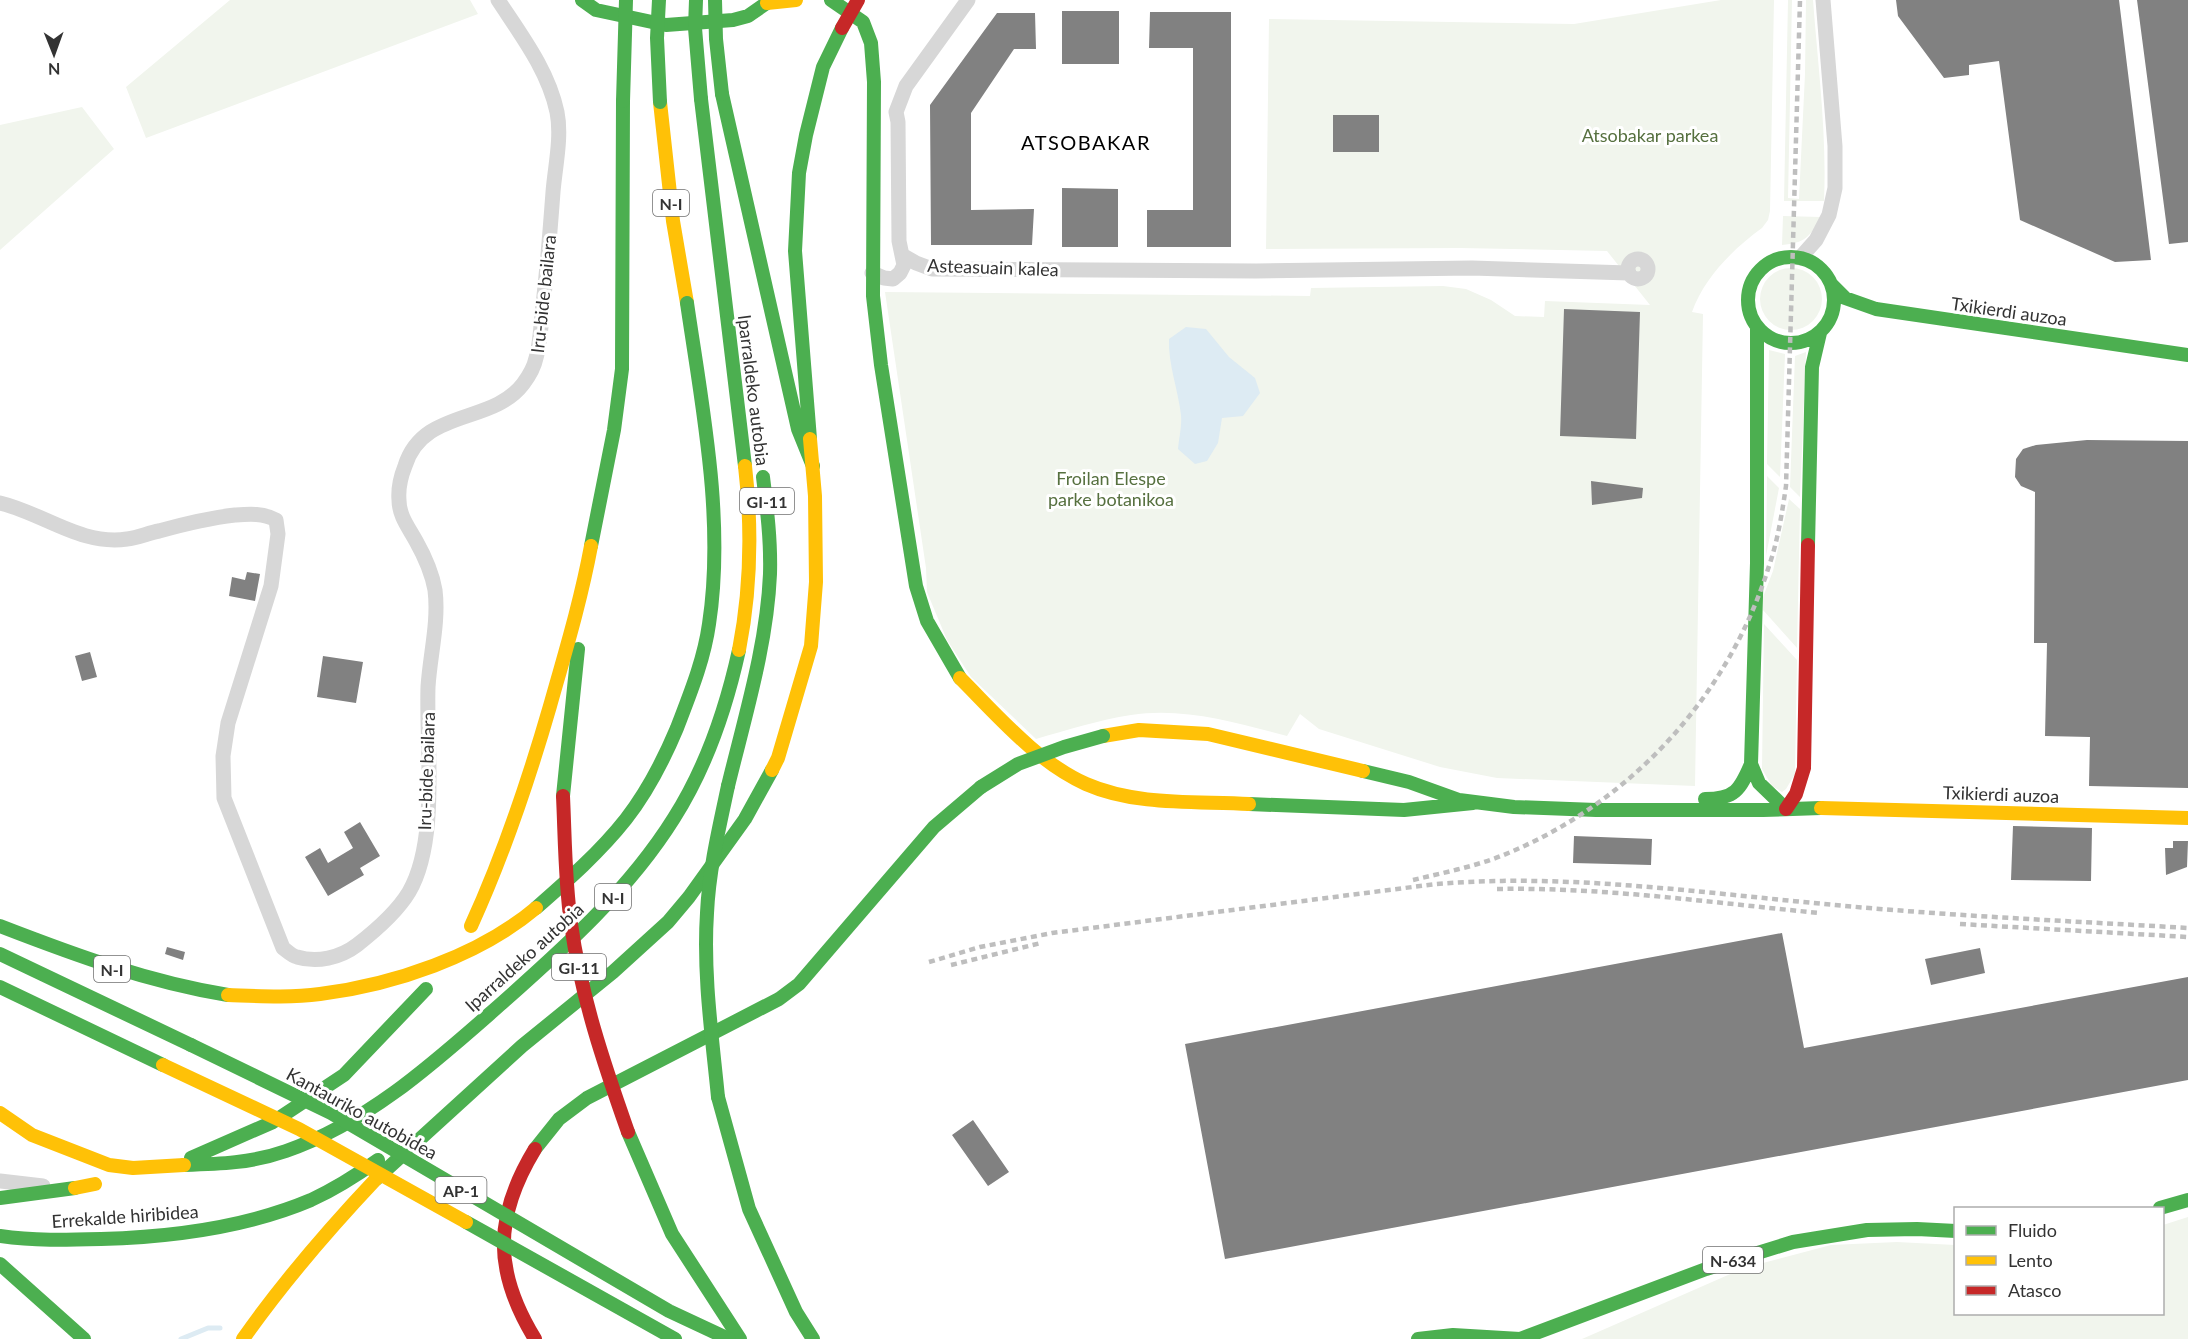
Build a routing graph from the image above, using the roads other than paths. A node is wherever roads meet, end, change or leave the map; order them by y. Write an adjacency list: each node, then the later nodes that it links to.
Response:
1 (498, 0): 27 (street, Iru-bide bailara)
2 (582, 0): 12 (main road)
3 (626, 0): 28 (main road, GI-11, bridge)
4 (659, 0): 34 (main road, N-I, bridge)
5 (696, 0): 15 (main road, Iparraldeko autobia / N-I, bridge)
6 (715, 0): 26 (main road, bridge)
7 (796, 0): 12 (main road)
8 (831, 0): 14 (main road)
9 (858, 0): 26 (main road, bridge)
10 (968, 0): 13 (street, Asteasuain kalea)
11 (1823, 0): 17 (street)
12 (769, 2)
13 (896, 112): 14 (street); 16 (street, Asteasuain kalea)
14 (872, 116): 18 (main road)
15 (714, 217): 24 (main road); 40 (main road, Iparraldeko autobia / N-I)
16 (902, 255): 18 (street); 19 (street, Asteasuain kalea)
17 (1800, 258): 20 (main road); 21 (main road)
18 (872, 273): 31 (main road)
19 (1629, 273)
20 (1832, 285): 22 (main road); 23 (main road, Txikierdi auzoa)
21 (1757, 327): 22 (main road); 29 (main road)
22 (1820, 333): 32 (main road)
23 (2188, 355)
24 (749, 384)
25 (761, 462): 57 (main road, GI-11, bridge)
26 (813, 466): 39 (main road)
27 (0, 502)
28 (580, 603): 35 (main road); 56 (main road, GI-11, bridge)
29 (1751, 764): 30 (main road); 32 (main road)
30 (1409, 782): 31 (main road); 53 (main road, bridge)
31 (1473, 803): 32 (main road, Txikierdi auzoa)
32 (1786, 809): 33 (main road, Txikierdi auzoa)
33 (2188, 818)
34 (0, 926)
35 (471, 926)
36 (0, 954): 55 (main road, Kantauriko autobidea / AP-1, bridge)
37 (0, 987): 54 (main road, AP-1, bridge)
38 (426, 989): 41 (main road)
39 (522, 1046): 49 (main road, Errekalde hiribidea); 52 (main road)
40 (0, 1113)
41 (190, 1158)
42 (0, 1181): 44 (street)
43 (95, 1184): 44 (main road, Errekalde hiribidea)
44 (75, 1188): 45 (main road, Errekalde hiribidea)
45 (0, 1198)
46 (2188, 1200): 47 (main road)
47 (2164, 1208)
48 (1954, 1231): 59 (main road, N-634)
49 (0, 1236)
50 (0, 1264): 51 (main road)
51 (84, 1339)
52 (243, 1339)
53 (535, 1339)
54 (675, 1339)
55 (729, 1339)
56 (740, 1339)
57 (813, 1339)
58 (1418, 1339): 59 (main road)
59 (1520, 1339)

